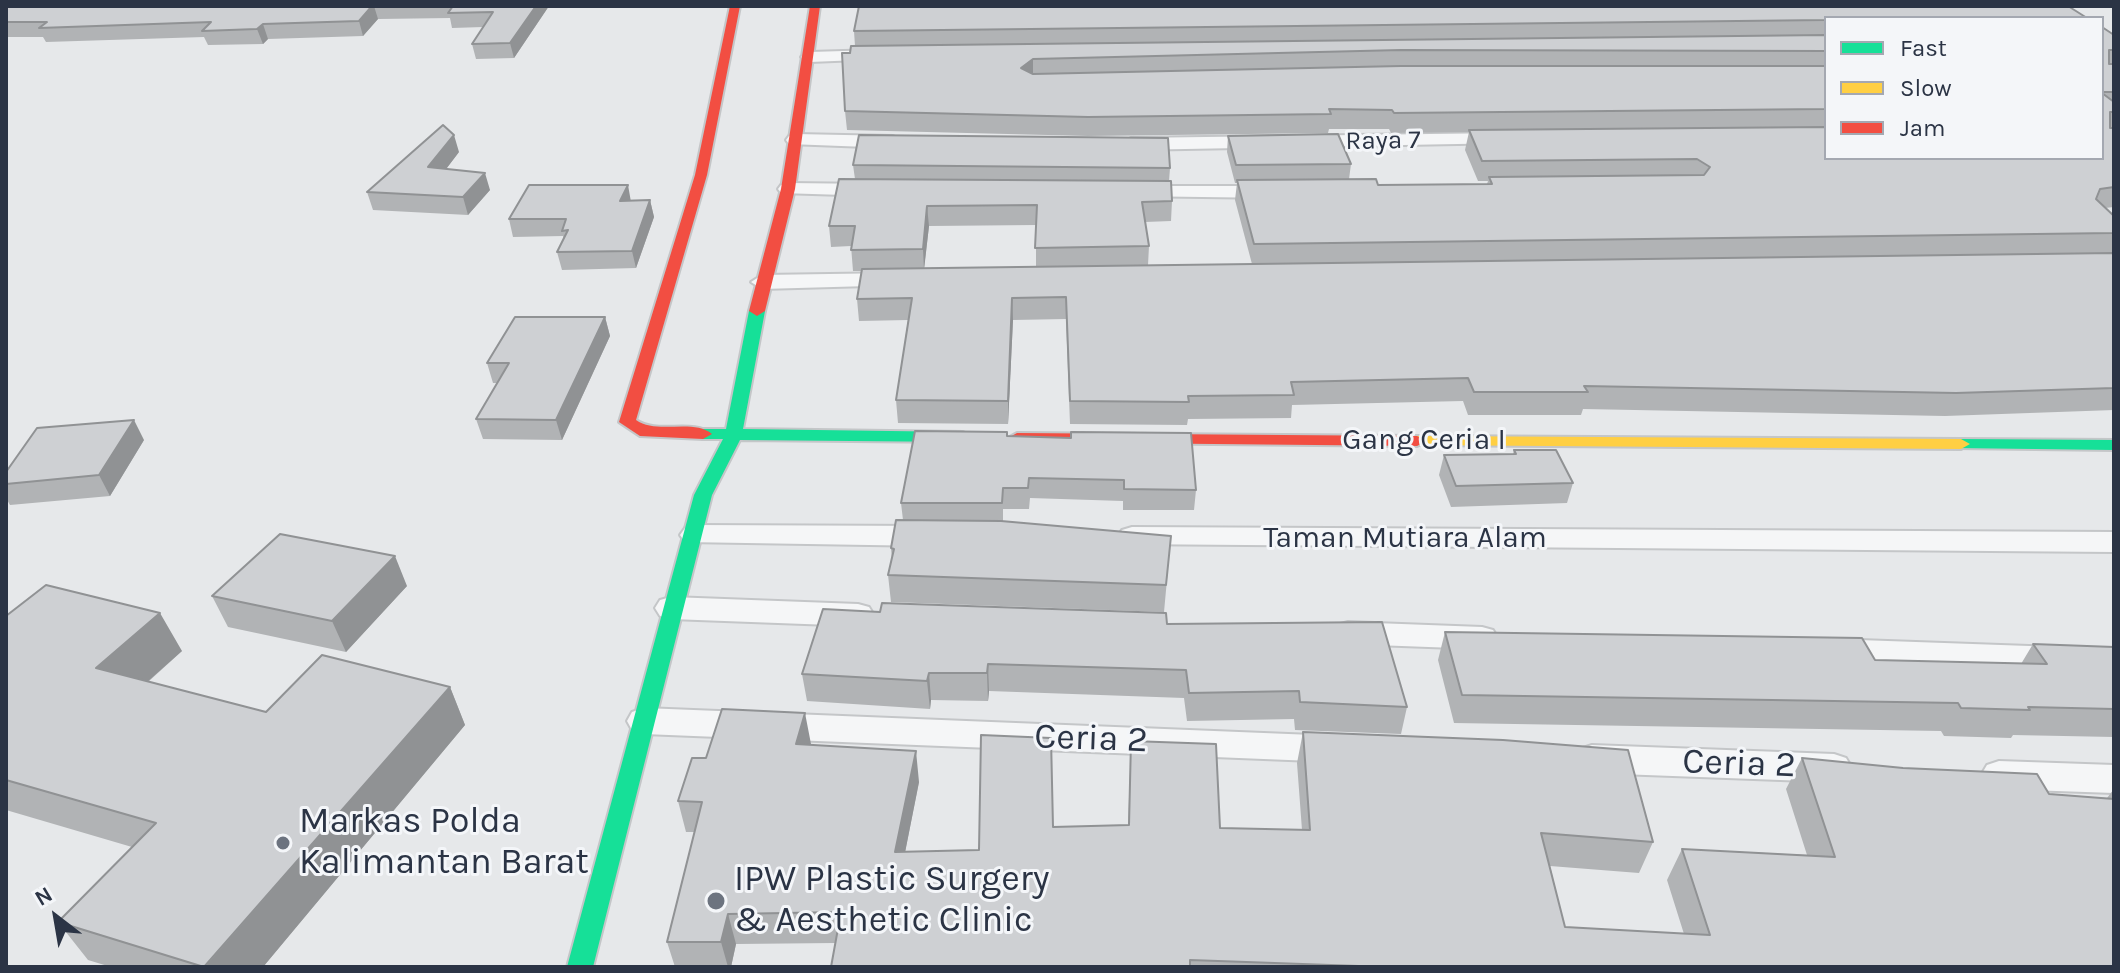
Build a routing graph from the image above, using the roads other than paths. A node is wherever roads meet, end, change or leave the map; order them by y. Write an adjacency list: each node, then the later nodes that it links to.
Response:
1 (735, 6): 15 (street, Gang Ceria I)
2 (815, 6): 4 (street)
3 (901, 54): 4 (street)
4 (810, 57): 6 (street)
5 (1518, 138): 8 (street, Raya 7)
6 (796, 140): 7 (street); 9 (street)
7 (907, 142)
8 (1117, 144)
9 (788, 189): 10 (street); 14 (street)
10 (899, 190)
11 (1107, 192): 12 (street)
12 (1295, 192)
13 (921, 280): 14 (street)
14 (762, 282): 15 (street)
15 (733, 436): 16 (street, Gang Ceria I); 17 (street)
16 (2114, 445)
17 (695, 535): 18 (street); 21 (street)
18 (966, 536)
19 (1110, 537): 20 (street, Taman Mutiara Alam)
20 (2114, 542)
21 (671, 608): 22 (street); 27 (street)
22 (893, 616)
23 (1321, 632): 24 (street)
24 (1512, 639)
25 (1797, 650): 26 (street)
26 (2114, 661)
27 (644, 721): 28 (street, Ceria 2); 33 (street)
28 (1363, 750)
29 (1555, 757): 30 (street, Ceria 2)
30 (1874, 770)
31 (1970, 773): 32 (street)
32 (2114, 779)
33 (580, 967)

